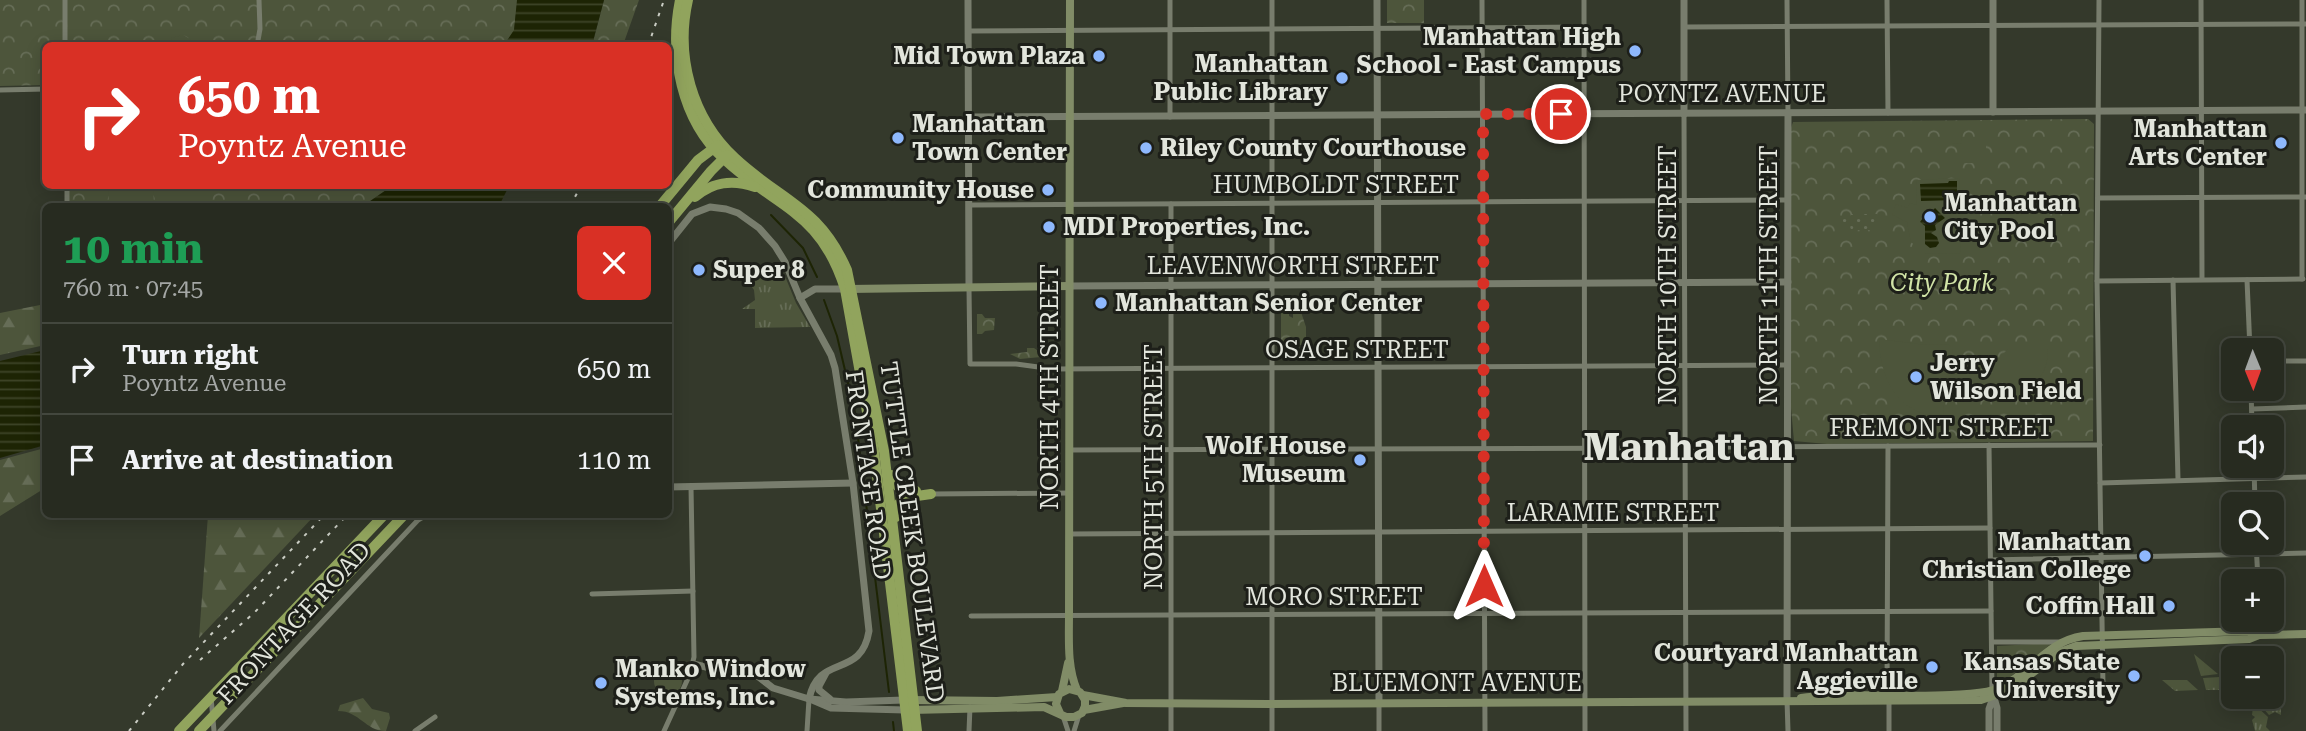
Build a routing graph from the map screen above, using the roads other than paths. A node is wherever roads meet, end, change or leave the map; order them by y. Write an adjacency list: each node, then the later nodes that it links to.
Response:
1 (65, 0): 33 (street)
2 (259, 0): 34 (street)
3 (680, 0): 51 (highway)
4 (688, 0): 52 (highway)
5 (968, 0): 31 (street)
6 (1070, 0): 32 (main road, NORTH 4TH STREET)
7 (1170, 0): 29 (street)
8 (1272, 0): 30 (street)
9 (1377, 0): 28 (street)
10 (1482, 0): 27 (street)
11 (1584, 0): 23 (street)
12 (1684, 0): 24 (street)
13 (1787, 0): 25 (street)
14 (1887, 0): 26 (street)
15 (1993, 0): 21 (street)
16 (2099, 0): 22 (street)
17 (2201, 0): 20 (street)
18 (2302, 0): 19 (street)
19 (2304, 24): 20 (street); 38 (street)
20 (2200, 25): 22 (street); 37 (street)
21 (1993, 26): 22 (street); 26 (street); 40 (street)
22 (2099, 26): 39 (street)
23 (1584, 27): 27 (street); 43 (street)
24 (1685, 27): 25 (street); 44 (street)
25 (1787, 27): 26 (street); 45 (street)
26 (1887, 27): 41 (street)
27 (1483, 28): 28 (street); 42 (street)
28 (1377, 29): 30 (street); 46 (street)
29 (1170, 30): 30 (street); 32 (street); 50 (street)
30 (1272, 30): 47 (street)
31 (968, 31): 32 (street); 48 (street)
32 (1070, 31): 49 (main road, NORTH 4TH STREET)
33 (65, 42)
34 (258, 42)
35 (42, 89): 36 (street)
36 (0, 90)
37 (2200, 110): 38 (street, POYNTZ AVENUE); 39 (street, POYNTZ AVENUE); 58 (street)
38 (2304, 110): 56 (street)
39 (2099, 111): 40 (street, POYNTZ AVENUE); 57 (street)
40 (1993, 112): 41 (street, POYNTZ AVENUE)
41 (1888, 113): 45 (street, POYNTZ AVENUE)
42 (1483, 114): 43 (street, POYNTZ AVENUE); 46 (street, POYNTZ AVENUE); 61 (street)
43 (1584, 114): 44 (street, POYNTZ AVENUE); 62 (street)
44 (1684, 114): 45 (street, POYNTZ AVENUE); 60 (street, NORTH 10TH STREET)
45 (1788, 114): 59 (street, NORTH 11TH STREET)
46 (1377, 115): 47 (street, POYNTZ AVENUE); 66 (street)
47 (1272, 116): 50 (street, POYNTZ AVENUE); 65 (street)
48 (970, 117): 49 (street, POYNTZ AVENUE); 69 (street)
49 (1069, 117): 50 (street, POYNTZ AVENUE); 67 (main road, NORTH 4TH STREET)
50 (1170, 117)
51 (700, 129): 52 (highway); 54 (highway)
52 (718, 146): 53 (highway, TUTTLE CREEK BOULEVARD); 54 (highway)
53 (727, 156): 55 (highway, TUTTLE CREEK BOULEVARD); 64 (highway); 86 (highway, TUTTLE CREEK BOULEVARD)
54 (698, 160): 63 (highway)
55 (770, 193): 64 (highway); 86 (highway, TUTTLE CREEK BOULEVARD)
56 (2304, 197): 58 (street); 73 (street)
57 (2098, 198): 58 (street); 76 (street)
58 (2202, 198): 72 (street)
59 (1787, 200): 60 (street, HUMBOLDT STREET); 77 (street, NORTH 11TH STREET)
60 (1686, 201): 62 (street, HUMBOLDT STREET); 78 (street, NORTH 10TH STREET)
61 (1483, 202): 62 (street, HUMBOLDT STREET); 66 (street, HUMBOLDT STREET); 79 (street)
62 (1584, 202): 80 (street)
63 (662, 203)
64 (685, 203): 70 (highway)
65 (1272, 203): 66 (street, HUMBOLDT STREET); 68 (street, HUMBOLDT STREET); 81 (street)
66 (1377, 203): 82 (street)
67 (1070, 204): 68 (street, HUMBOLDT STREET); 69 (street, HUMBOLDT STREET); 83 (main road, NORTH 4TH STREET)
68 (1171, 204): 84 (street, NORTH 5TH STREET)
69 (970, 205): 85 (street)
70 (672, 218)
71 (672, 239): 87 (street, FRONTAGE ROAD)
72 (2202, 279): 74 (street); 75 (street)
73 (2304, 279): 75 (street)
74 (2173, 280): 76 (street); 117 (street)
75 (2247, 280): 88 (street)
76 (2096, 281): 104 (street)
77 (1788, 282): 78 (street, LEAVENWORTH STREET); 91 (street, NORTH 11TH STREET)
78 (1686, 283): 80 (street, LEAVENWORTH STREET); 93 (street, NORTH 10TH STREET)
79 (1483, 284): 80 (street, LEAVENWORTH STREET); 82 (street, LEAVENWORTH STREET); 95 (street)
80 (1585, 284): 92 (street)
81 (1271, 285): 82 (street, LEAVENWORTH STREET); 84 (street, LEAVENWORTH STREET); 97 (street)
82 (1377, 285): 94 (street)
83 (1069, 286): 84 (street, LEAVENWORTH STREET); 85 (main road, LEAVENWORTH STREET); 98 (main road, NORTH 4TH STREET)
84 (1171, 286): 96 (street, NORTH 5TH STREET)
85 (970, 288): 86 (main road, LEAVENWORTH STREET); 98 (street, OSAGE STREET)
86 (848, 289): 87 (street, LEAVENWORTH STREET); 112 (highway, TUTTLE CREEK BOULEVARD); 183 (highway, TUTTLE CREEK BOULEVARD)
87 (800, 298): 119 (street, FRONTAGE ROAD)
88 (2249, 338)
89 (2284, 361): 90 (street)
90 (2306, 361)
91 (1788, 365): 93 (street, OSAGE STREET); 106 (street, NORTH 11TH STREET)
92 (1585, 366): 93 (street, OSAGE STREET); 95 (street, OSAGE STREET); 107 (street)
93 (1686, 366): 114 (street, NORTH 10TH STREET)
94 (1378, 367): 95 (street, OSAGE STREET); 97 (street, OSAGE STREET); 108 (street)
95 (1484, 367): 109 (street)
96 (1171, 368): 97 (street, OSAGE STREET); 98 (street, OSAGE STREET); 113 (street, NORTH 5TH STREET)
97 (1273, 368): 111 (street)
98 (1070, 369): 110 (main road, NORTH 4TH STREET)
99 (2252, 401): 101 (street)
100 (2306, 407): 101 (street)
101 (2252, 409): 102 (street)
102 (2252, 415)
103 (1989, 445): 104 (street, FREMONT STREET); 105 (street, FREMONT STREET); 128 (street)
104 (2100, 445): 118 (street)
105 (1888, 446): 106 (street, FREMONT STREET); 130 (street)
106 (1788, 447): 114 (street, FREMONT STREET); 129 (street, NORTH 11TH STREET)
107 (1585, 448): 109 (street, FREMONT STREET); 114 (street, FREMONT STREET); 131 (street)
108 (1378, 449): 109 (street, FREMONT STREET); 111 (street, FREMONT STREET); 133 (street)
109 (1484, 449): 134 (street)
110 (1074, 450): 113 (street, FREMONT STREET); 123 (main road, NORTH 4TH STREET)
111 (1272, 450): 113 (street, FREMONT STREET); 136 (street)
112 (884, 451): 124 (highway); 144 (highway, TUTTLE CREEK BOULEVARD)
113 (1171, 451): 135 (street, NORTH 5TH STREET)
114 (1686, 451): 132 (street, NORTH 10TH STREET)
115 (2306, 477): 116 (street)
116 (2254, 479): 117 (street); 122 (street)
117 (2178, 480): 118 (street)
118 (2100, 482): 141 (street)
119 (853, 483): 121 (street); 165 (street, FRONTAGE ROAD)
120 (672, 487): 121 (street)
121 (691, 487): 145 (street)
122 (2255, 492)
123 (1070, 493): 124 (street); 137 (main road, NORTH 4TH STREET)
124 (931, 494): 144 (highway)
125 (381, 518): 170 (highway)
126 (401, 518): 187 (highway)
127 (421, 518): 192 (street, FRONTAGE ROAD)
128 (1990, 528): 130 (street, LARAMIE STREET); 142 (street)
129 (1788, 529): 130 (street, LARAMIE STREET); 132 (street, LARAMIE STREET); 150 (street, NORTH 11TH STREET)
130 (1889, 529): 147 (street)
131 (1585, 530): 132 (street, LARAMIE STREET); 134 (street, LARAMIE STREET); 151 (street)
132 (1686, 530): 149 (street, NORTH 10TH STREET)
133 (1378, 531): 134 (street, LARAMIE STREET); 136 (street, LARAMIE STREET); 152 (street)
134 (1484, 531): 153 (street)
135 (1171, 532): 136 (street, LARAMIE STREET); 137 (street, LARAMIE STREET); 155 (street, NORTH 5TH STREET)
136 (1272, 532): 156 (street)
137 (1069, 534): 154 (main road, NORTH 4TH STREET)
138 (2306, 553): 139 (street)
139 (2284, 554)
140 (2257, 555): 141 (street); 143 (street)
141 (2101, 558): 142 (street); 160 (street)
142 (1991, 560): 148 (street)
143 (2258, 569)
144 (900, 575): 183 (highway, TUTTLE CREEK BOULEVARD)
145 (693, 591): 146 (street); 164 (street)
146 (592, 594)
147 (1889, 611): 148 (street, MORO STREET); 150 (street, MORO STREET); 172 (street)
148 (1991, 611): 161 (street)
149 (1686, 612): 150 (street, MORO STREET); 151 (street, MORO STREET); 173 (street, NORTH 10TH STREET)
150 (1788, 612): 174 (street, NORTH 11TH STREET)
151 (1585, 613): 153 (street, MORO STREET); 177 (street)
152 (1379, 614): 153 (street, MORO STREET); 156 (street, MORO STREET); 178 (street)
153 (1484, 614): 179 (street)
154 (1069, 615): 155 (street, MORO STREET); 157 (street, MORO STREET); 163 (main road, NORTH 4TH STREET)
155 (1171, 615): 156 (street, MORO STREET); 181 (street, NORTH 5TH STREET)
156 (1272, 615): 182 (street)
157 (971, 616)
158 (2306, 634): 159 (main road)
159 (2259, 635): 160 (main road)
160 (2103, 639): 162 (main road); 166 (street); 169 (main road)
161 (1992, 642): 162 (street); 169 (street)
162 (2060, 642): 169 (main road)
163 (1069, 657): 167 (main road, NORTH 4TH STREET); 168 (main road, NORTH 4TH STREET)
164 (692, 664): 171 (street); 194 (street)
165 (829, 670): 171 (street); 175 (street)
166 (2103, 687)
167 (1080, 693): 168 (main road); 180 (main road, BLUEMONT AVENUE); 185 (main road)
168 (1060, 694): 176 (main road); 186 (main road)
169 (1993, 694): 172 (main road, BLUEMONT AVENUE); 209 (street); 210 (street)
170 (211, 697): 187 (street); 189 (highway)
171 (809, 699): 175 (street); 183 (street); 195 (street)
172 (1889, 699): 174 (main road, BLUEMONT AVENUE); 174 (main road, BLUEMONT AVENUE); 208 (street)
173 (1686, 700): 174 (main road, BLUEMONT AVENUE); 177 (main road, BLUEMONT AVENUE); 206 (street, NORTH 10TH STREET)
174 (1787, 700): 207 (street, NORTH 11TH STREET)
175 (836, 701): 183 (street)
176 (997, 701): 183 (main road); 184 (street)
177 (1585, 701): 179 (main road, BLUEMONT AVENUE); 205 (street)
178 (1379, 702): 179 (main road, BLUEMONT AVENUE); 182 (main road, BLUEMONT AVENUE); 203 (street)
179 (1485, 702): 204 (street)
180 (1126, 703): 181 (main road, BLUEMONT AVENUE); 185 (main road, BLUEMONT AVENUE)
181 (1171, 703): 182 (main road, BLUEMONT AVENUE); 201 (street, NORTH 5TH STREET)
182 (1272, 704): 202 (street)
183 (909, 705): 184 (main road); 196 (highway, TUTTLE CREEK BOULEVARD); 197 (highway, TUTTLE CREEK BOULEVARD)
184 (968, 710): 186 (main road); 198 (street)
185 (1081, 713): 186 (main road); 200 (street)
186 (1061, 714): 199 (street)
187 (214, 715): 190 (highway); 191 (street)
188 (435, 717): 193 (street)
189 (179, 731)
190 (199, 731)
191 (214, 731)
192 (220, 731)
193 (415, 731)
194 (664, 731)
195 (807, 731)
196 (908, 731)
197 (917, 731)
198 (968, 731)
199 (1068, 731)
200 (1074, 731)
201 (1171, 731)
202 (1272, 731)
203 (1379, 731)
204 (1485, 731)
205 (1585, 731)
206 (1686, 731)
207 (1788, 731)
208 (1889, 731)
209 (1989, 731)
210 (1997, 731)

